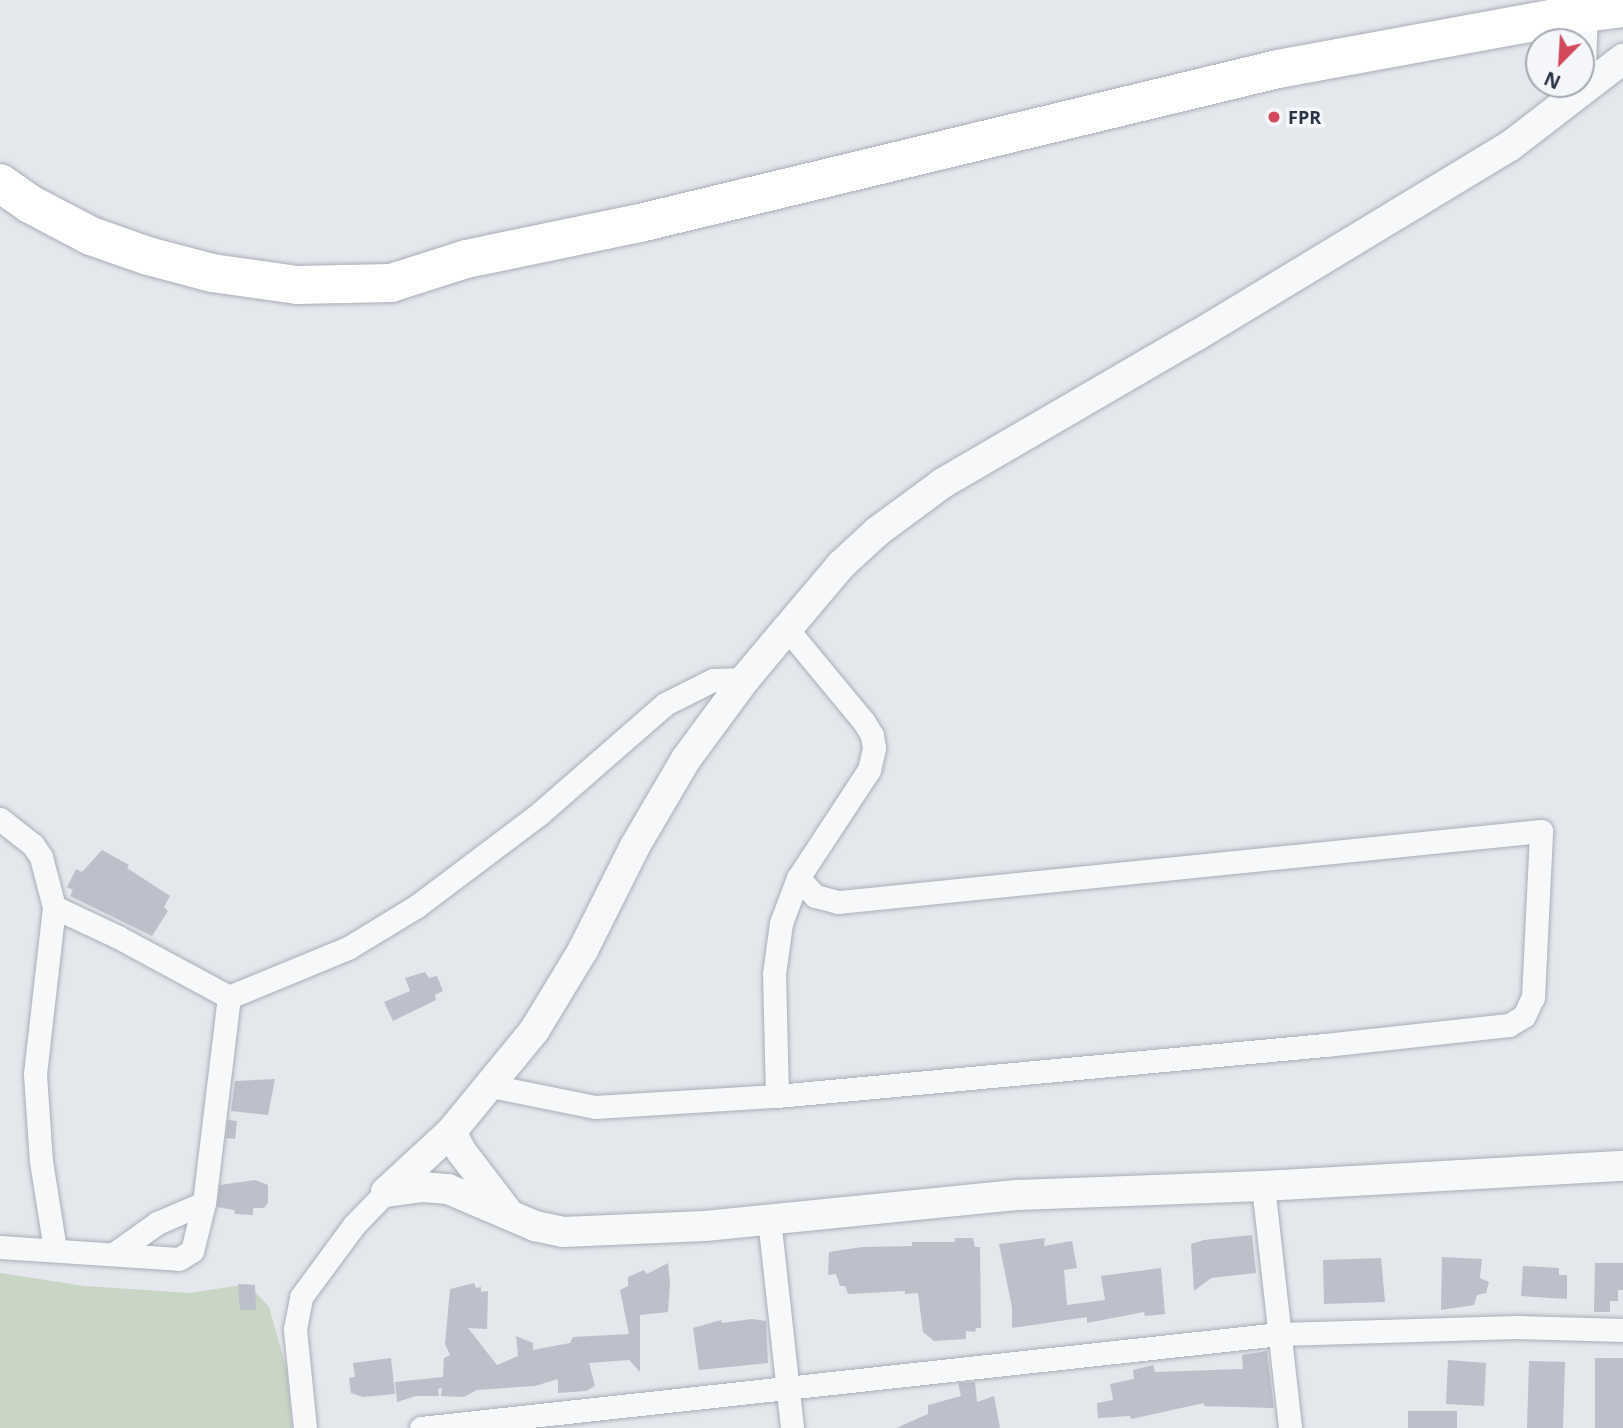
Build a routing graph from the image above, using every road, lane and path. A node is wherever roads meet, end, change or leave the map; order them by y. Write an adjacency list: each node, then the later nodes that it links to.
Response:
1 (1623, 8): 2 (highway)
2 (1583, 13): 3 (street); 9 (highway)
3 (1582, 28)
4 (1623, 59): 5 (street)
5 (1595, 78)
6 (1567, 98): 10 (street)
7 (0, 152): 9 (highway)
8 (0, 183): 9 (highway)
9 (466, 259)
10 (787, 629): 11 (street); 13 (street)
11 (745, 680): 15 (street); 16 (street)
12 (0, 819): 14 (street)
13 (798, 878): 17 (street); 17 (street)
14 (54, 907): 15 (street); 26 (street)
15 (229, 997): 22 (street)
16 (491, 1086): 17 (street); 18 (street)
17 (777, 1096)
18 (450, 1132): 21 (street); 23 (street)
19 (1623, 1166): 20 (street)
20 (1263, 1186): 24 (street); 29 (street)
21 (386, 1192): 23 (street); 31 (street)
22 (204, 1203): 27 (street); 27 (street)
23 (510, 1215): 24 (street)
24 (769, 1219): 30 (street)
25 (0, 1247): 26 (street)
26 (55, 1249): 27 (street)
27 (115, 1253)
28 (1623, 1330): 29 (street)
29 (1280, 1335): 30 (street); 34 (street)
30 (787, 1386): 32 (street); 33 (street)
31 (305, 1428)
32 (421, 1428)
33 (792, 1428)
34 (1290, 1428)

